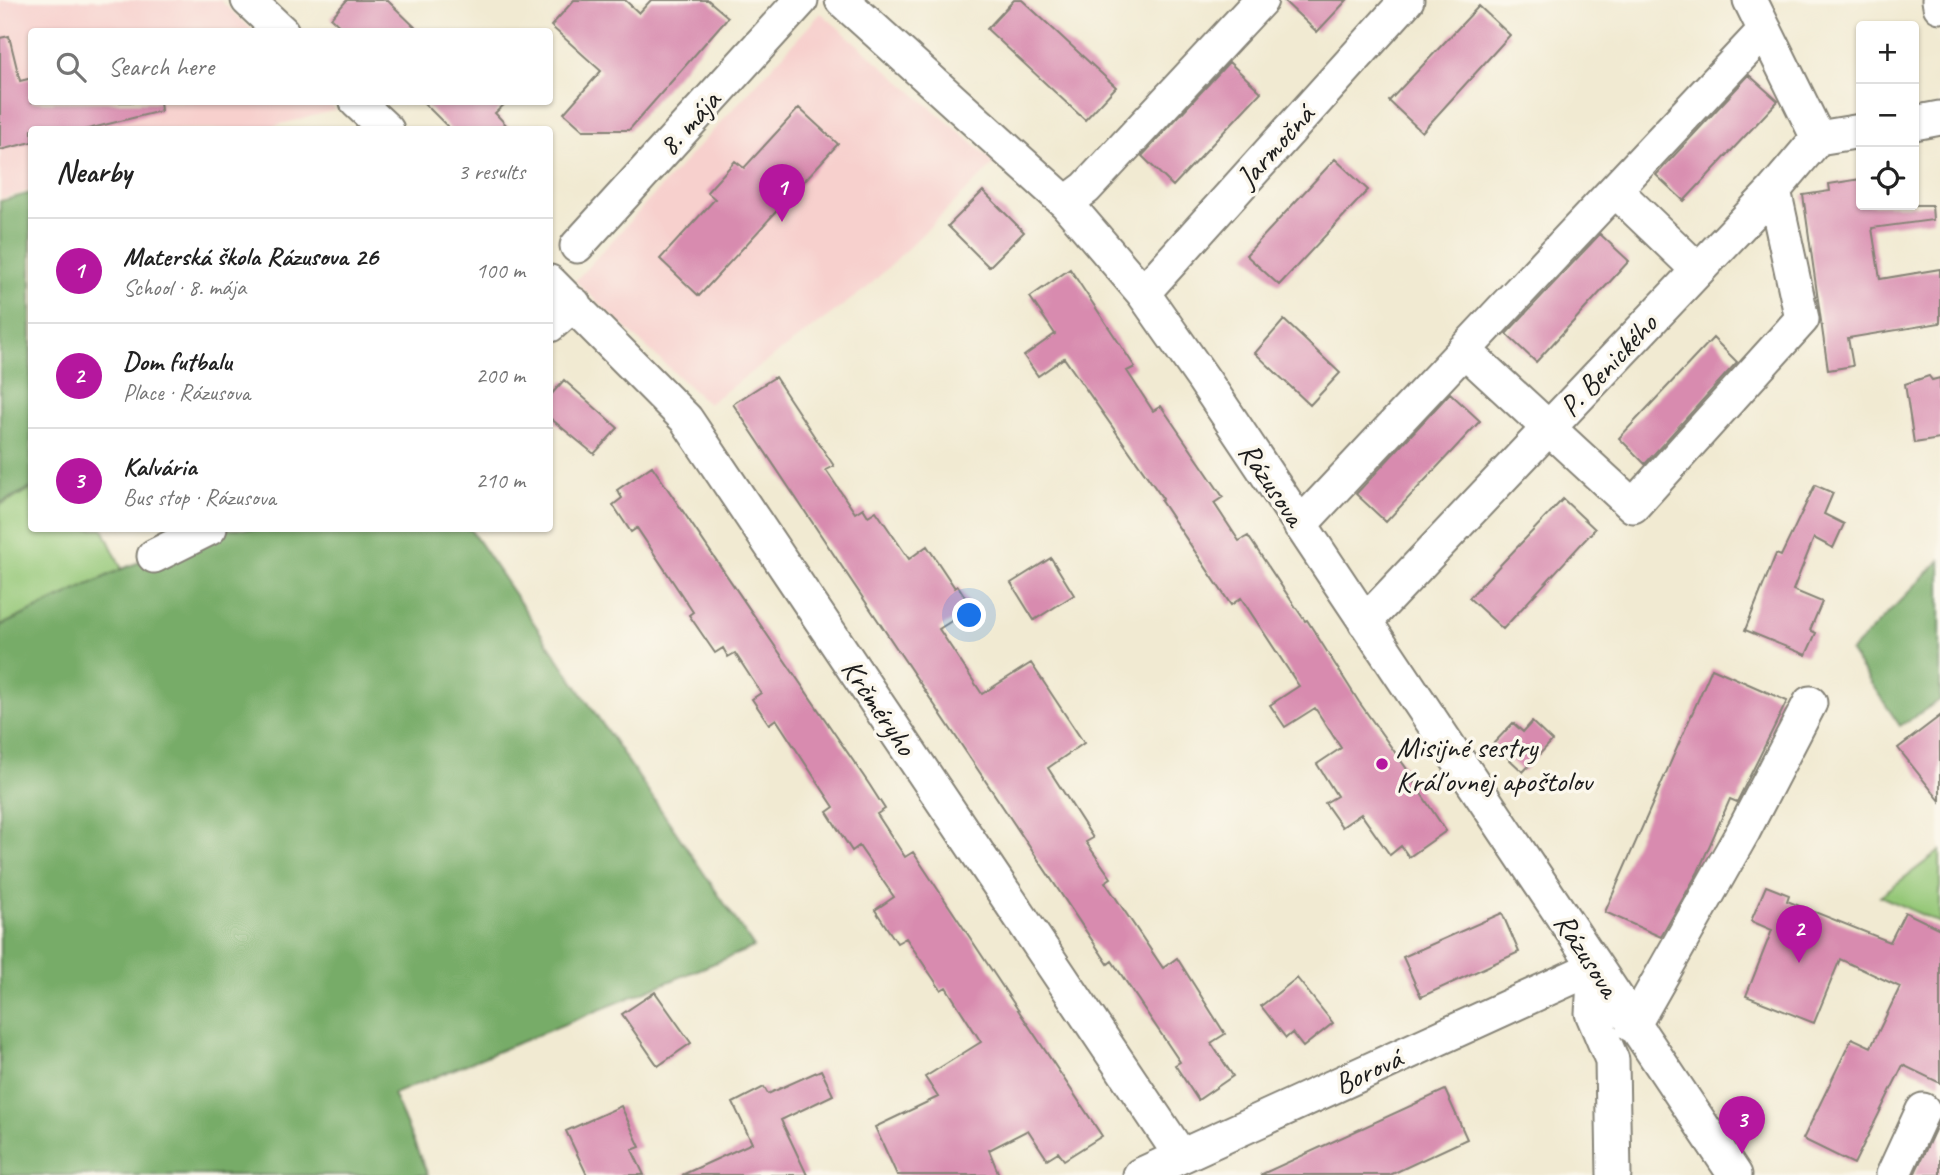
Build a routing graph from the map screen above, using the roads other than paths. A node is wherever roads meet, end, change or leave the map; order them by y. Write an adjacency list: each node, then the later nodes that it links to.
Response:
1 (248, 0): 9 (street)
2 (801, 0): 20 (street, 8. mája)
3 (842, 0): 19 (street, Rázusova)
4 (1261, 0): 19 (street)
5 (1407, 0): 23 (street, Jarmočná)
6 (1750, 0): 10 (street)
7 (1939, 0): 8 (street)
8 (1940, 6)
9 (278, 28)
10 (1765, 30): 16 (street); 17 (street)
11 (360, 105): 14 (street)
12 (1940, 118): 13 (street)
13 (1919, 122)
14 (383, 126)
15 (1856, 132): 16 (street)
16 (1818, 138): 18 (street, P. Benického)
17 (1615, 190): 21 (street); 25 (street)
18 (1774, 190): 21 (street, P. Benického); 26 (street)
19 (1066, 203): 23 (street, Rázusova)
20 (577, 246)
21 (1698, 270): 26 (street, P. Benického)
22 (553, 290): 24 (street, Krčméryho)
23 (1143, 293): 27 (street, Rázusova)
24 (562, 315): 35 (street, Krčméryho)
25 (1464, 350): 26 (street); 27 (street)
26 (1548, 429): 30 (street, P. Benického)
27 (1300, 525): 30 (street, Rázusova)
28 (201, 532): 29 (street)
29 (153, 556)
30 (1365, 622): 32 (street, Rázusova)
31 (1810, 704): 33 (street, Rázusova)
32 (1595, 967): 33 (street, Rázusova); 35 (street, Borová); 37 (street)
33 (1633, 1026): 38 (street, Rázusova)
34 (1923, 1110): 39 (street)
35 (1181, 1156): 36 (street, Borová)
36 (1140, 1175)
37 (1614, 1175)
38 (1735, 1175)
39 (1894, 1175)

